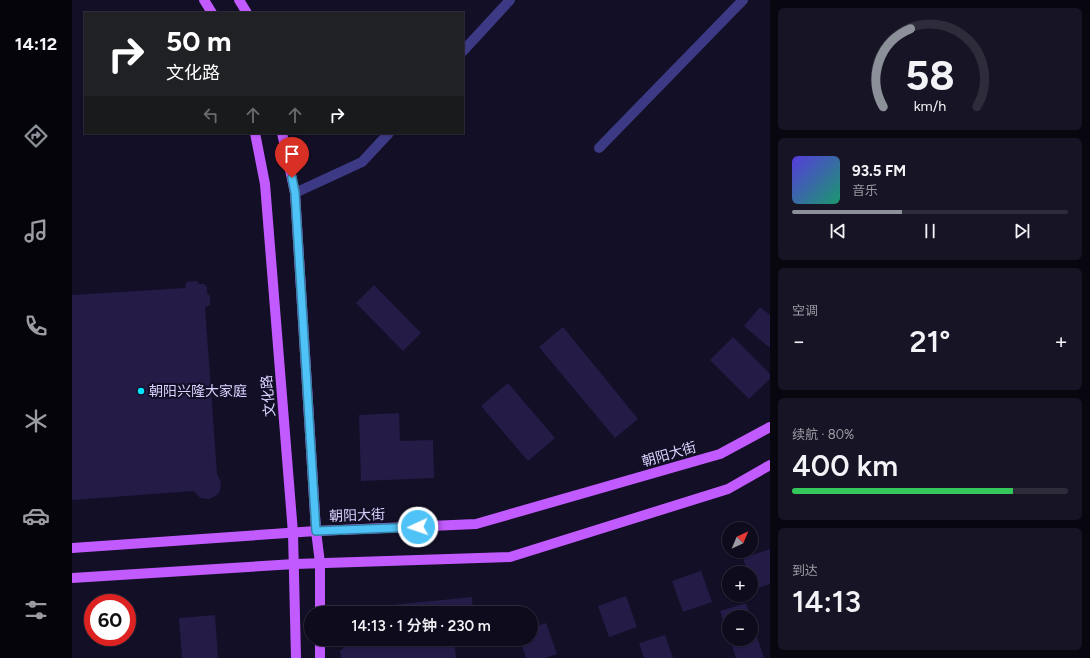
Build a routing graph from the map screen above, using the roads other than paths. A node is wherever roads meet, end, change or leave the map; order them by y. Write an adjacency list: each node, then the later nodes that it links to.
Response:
1 (204, 0): 5 (main road)
2 (239, 0): 6 (main road)
3 (510, 0): 7 (street)
4 (743, 0): 11 (street)
5 (211, 12)
6 (246, 12)
7 (464, 50)
8 (255, 134): 16 (main road, 文化路)
9 (282, 134): 12 (main road)
10 (387, 134): 12 (street)
11 (599, 148)
12 (295, 193): 15 (main road)
13 (770, 427): 15 (main road, 朝阳大街)
14 (770, 465): 18 (main road)
15 (316, 531): 16 (main road, 朝阳大街); 18 (main road)
16 (293, 533): 17 (main road, 朝阳大街); 19 (main road, 文化路)
17 (72, 548)
18 (320, 563): 19 (main road); 21 (main road)
19 (295, 564): 20 (main road); 23 (main road, 文化路)
20 (72, 578)
21 (320, 606)
22 (320, 646): 24 (main road)
23 (296, 658)
24 (320, 658)

